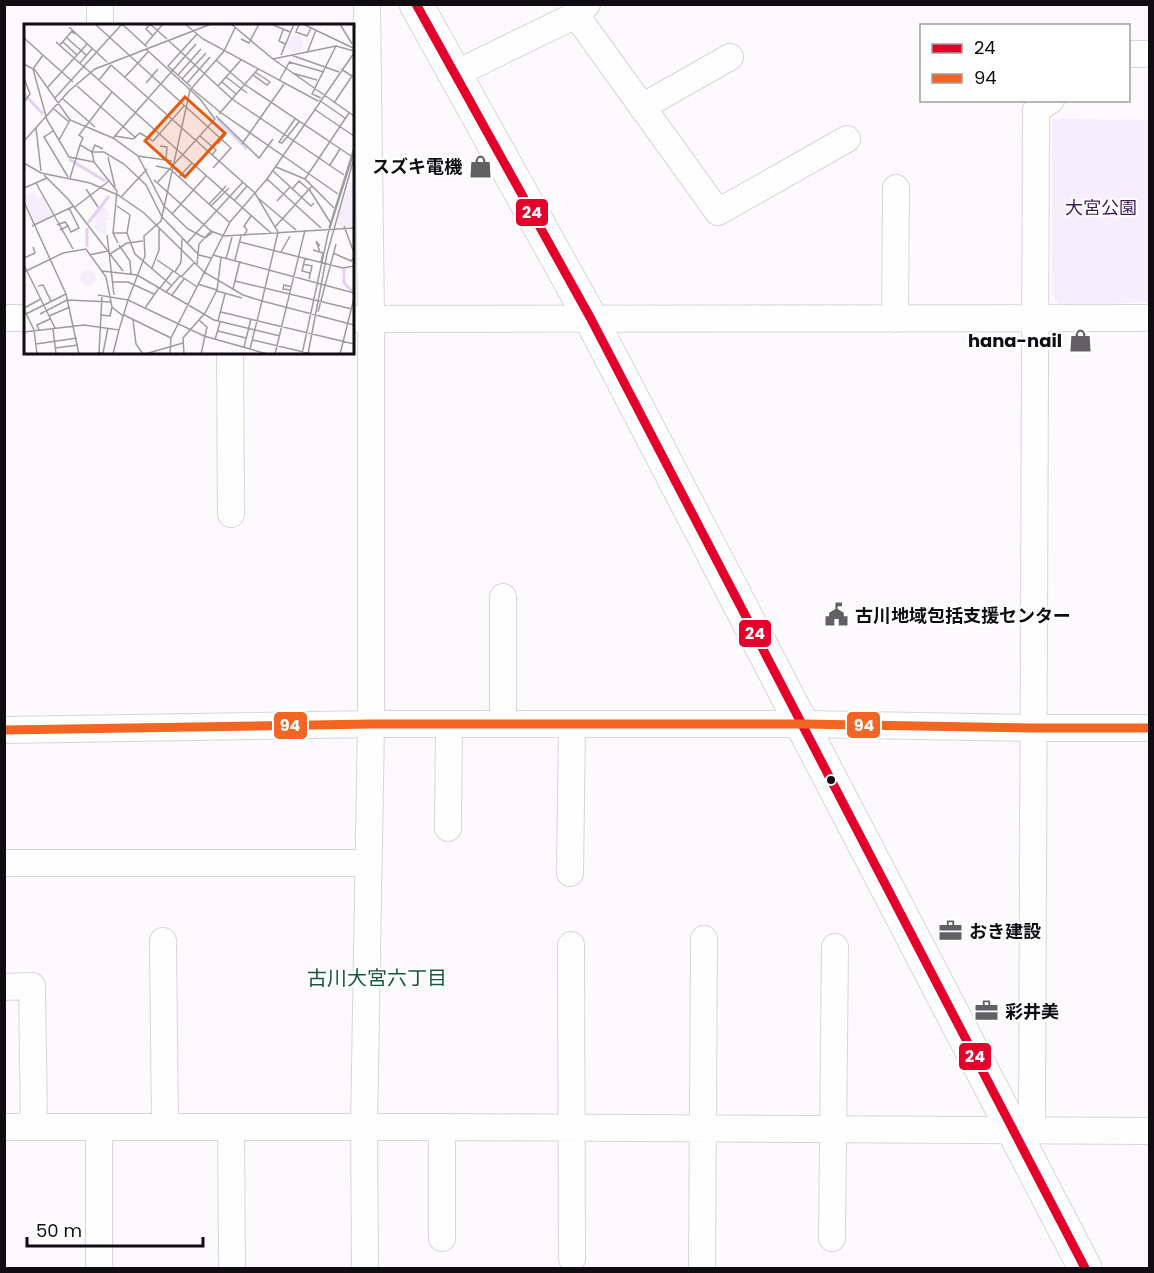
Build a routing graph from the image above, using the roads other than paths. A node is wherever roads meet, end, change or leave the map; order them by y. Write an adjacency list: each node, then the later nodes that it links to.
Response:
1 (100, 4): 5 (street)
2 (367, 4): 17 (street)
3 (416, 4): 9 (street)
4 (581, 10): 9 (street); 11 (street)
5 (100, 24)
6 (1130, 54): 7 (street)
7 (1149, 54)
8 (730, 57): 11 (street)
9 (455, 74): 18 (street)
10 (1048, 102): 20 (street)
11 (642, 107): 12 (street)
12 (847, 139)
13 (896, 188): 19 (street)
14 (4, 318): 15 (street)
15 (24, 318)
16 (1149, 318): 20 (street)
17 (362, 319): 18 (street); 24 (street)
18 (591, 319): 19 (street); 28 (street)
19 (895, 319): 20 (street)
20 (1035, 319): 29 (street)
21 (230, 354): 22 (street)
22 (231, 514)
23 (503, 597): 26 (street)
24 (371, 724): 25 (street); 31 (street); 34 (street)
25 (449, 724): 26 (street); 32 (street)
26 (503, 724): 27 (street)
27 (572, 724): 28 (street); 35 (street)
28 (803, 724): 29 (street); 51 (street)
29 (1033, 728): 30 (street); 51 (street)
30 (1149, 728)
31 (4, 730)
32 (448, 828)
33 (4, 863): 34 (street)
34 (369, 863): 41 (street)
35 (570, 873)
36 (704, 939): 49 (street)
37 (163, 941): 45 (street)
38 (571, 945): 48 (street)
39 (835, 947): 50 (street)
40 (4, 987): 43 (street)
41 (364, 1126): 46 (street); 47 (street); 58 (street)
42 (4, 1127): 43 (street)
43 (34, 1127): 44 (street)
44 (99, 1127): 45 (street); 56 (street)
45 (165, 1127): 46 (street)
46 (231, 1127): 57 (street)
47 (442, 1127): 48 (street); 53 (street)
48 (572, 1127): 49 (street); 55 (street)
49 (703, 1128): 50 (street); 59 (street)
50 (832, 1128): 51 (street); 54 (street)
51 (1022, 1129): 52 (street); 60 (street)
52 (1149, 1131)
53 (442, 1238)
54 (832, 1238)
55 (572, 1259)
56 (99, 1269)
57 (232, 1269)
58 (365, 1269)
59 (702, 1269)
60 (1085, 1269)

